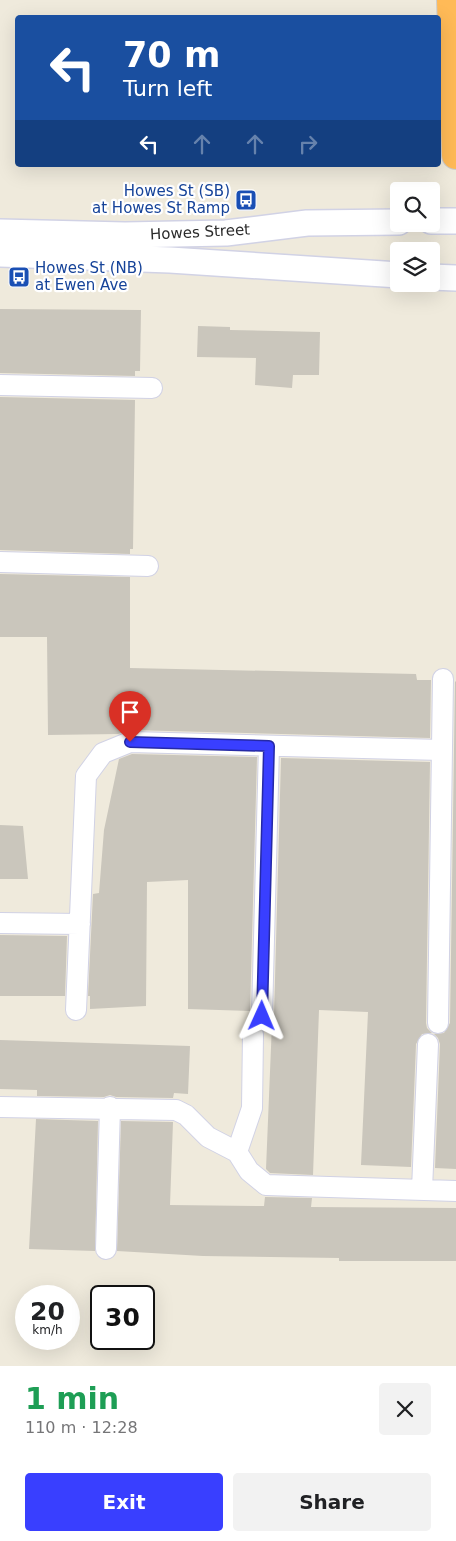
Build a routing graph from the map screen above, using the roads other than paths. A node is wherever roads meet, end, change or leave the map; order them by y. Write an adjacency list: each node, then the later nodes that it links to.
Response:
1 (451, 0): 2 (highway)
2 (456, 155)
3 (456, 221): 5 (street)
4 (390, 222): 6 (street, Howes Street)
5 (440, 222)
6 (0, 232)
7 (0, 254): 8 (street, Howes Street)
8 (390, 274)
9 (440, 277): 10 (street)
10 (456, 278)
11 (0, 385): 12 (street)
12 (152, 388)
13 (0, 562): 14 (street)
14 (148, 566)
15 (443, 679): 17 (street)
16 (269, 746): 17 (street); 19 (street); 25 (street)
17 (442, 750): 21 (street)
18 (0, 923): 19 (street)
19 (80, 924): 20 (street)
20 (76, 1010)
21 (438, 1023)
22 (428, 1044): 26 (street)
23 (0, 1107): 24 (street)
24 (110, 1108): 25 (street); 28 (street)
25 (237, 1152): 26 (street)
26 (422, 1190): 27 (street)
27 (456, 1191)
28 (106, 1249)

